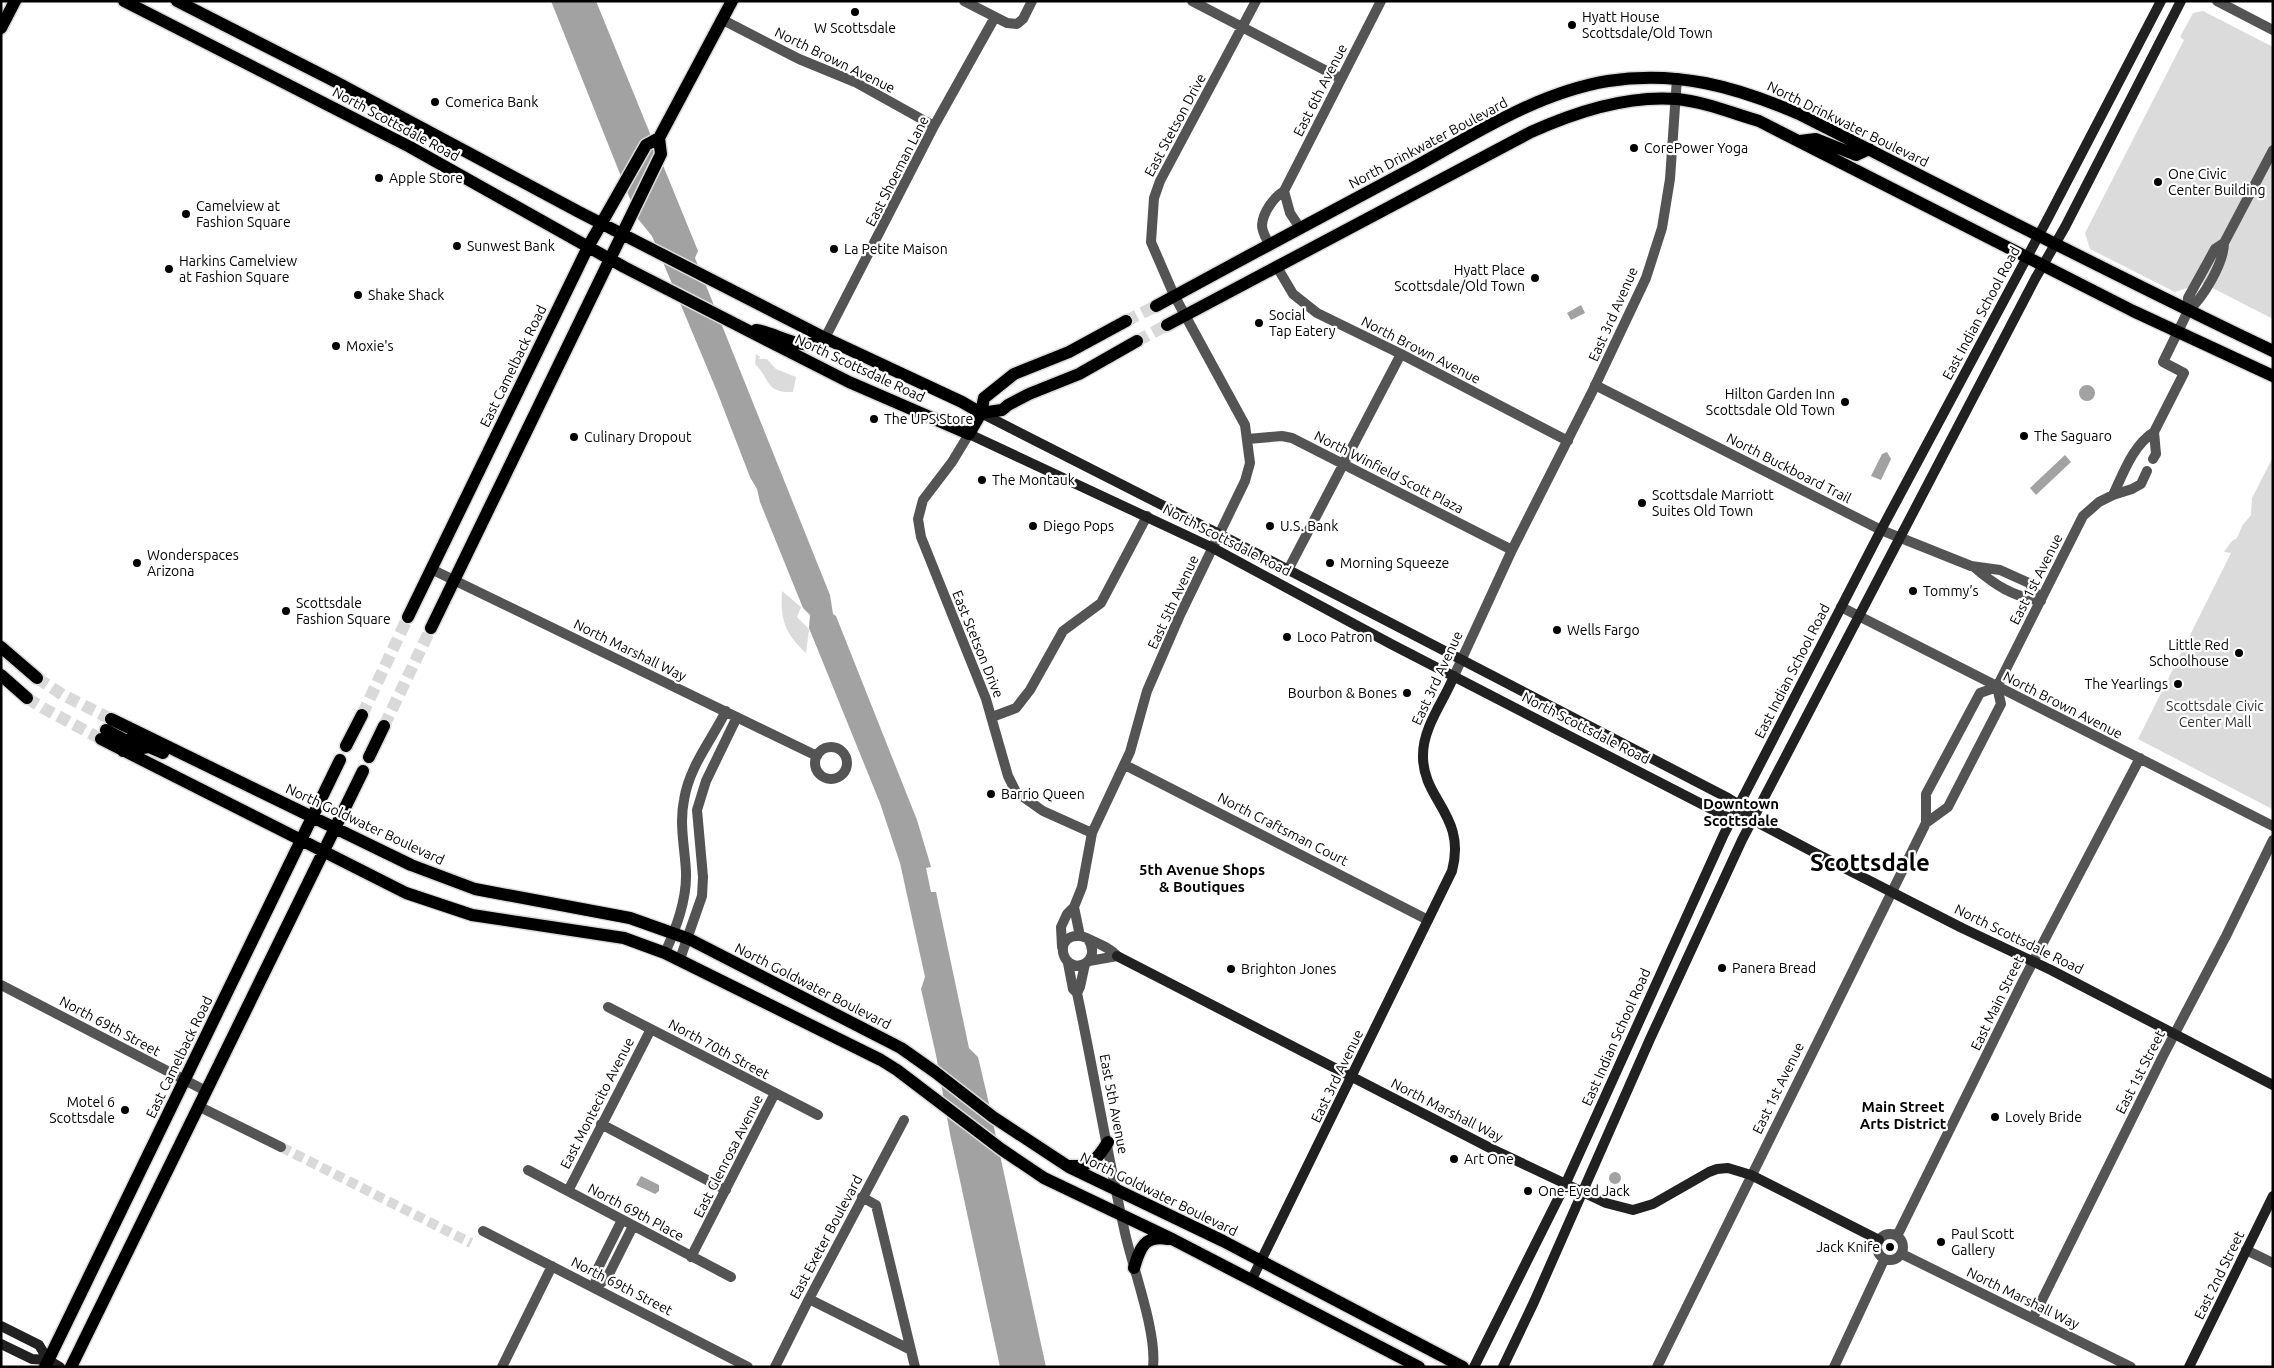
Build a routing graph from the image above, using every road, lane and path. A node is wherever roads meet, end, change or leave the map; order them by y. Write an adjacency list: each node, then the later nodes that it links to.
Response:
1 (14, 1): 16 (main road)
2 (124, 1): 33 (main road, North Scottsdale Road)
3 (177, 1): 27 (main road, North Scottsdale Road)
4 (732, 1): 14 (main road, East Camelback Road)
5 (964, 1): 13 (street)
6 (1032, 1): 13 (street)
7 (1192, 1): 15 (street)
8 (1256, 1): 15 (street, East Stetson Drive)
9 (1381, 1): 18 (street, East 6th Avenue)
10 (2161, 1): 30 (main road, East Indian School Road)
11 (2181, 1): 31 (main road)
12 (2217, 1): 17 (street)
13 (995, 17): 21 (street, East Shoeman Lane)
14 (723, 20): 21 (street, North Brown Avenue); 22 (main road, East Camelback Road)
15 (1243, 26): 18 (street); 38 (street, East Stetson Drive)
16 (1, 28)
17 (2273, 30)
18 (1340, 78): 26 (street, East 6th Avenue)
19 (1676, 78): 20 (street, East 3rd Avenue); 24 (main road, North Drinkwater Boulevard); 28 (main road, North Drinkwater Boulevard)
20 (1675, 99): 23 (main road); 37 (main road); 51 (street, East 3rd Avenue)
21 (934, 126): 46 (street, East Shoeman Lane)
22 (659, 138): 27 (main road, East Camelback Road); 29 (main road, East Camelback Road)
23 (1800, 141): 24 (main road); 34 (main road)
24 (1869, 149): 30 (main road, North Drinkwater Boulevard)
25 (2273, 150): 40 (street)
26 (1284, 191): 28 (street); 32 (street, East 6th Avenue)
27 (601, 223): 29 (main road, North Scottsdale Road); 33 (main road, East Camelback Road)
28 (1300, 228): 32 (main road, North Drinkwater Boulevard)
29 (621, 234): 35 (main road, East Camelback Road); 46 (main road, North Scottsdale Road)
30 (2039, 234): 31 (main road, North Drinkwater Boulevard); 34 (main road, East Indian School Road)
31 (2056, 243): 36 (main road); 40 (main road, North Drinkwater Boulevard)
32 (1269, 244): 38 (main road, North Drinkwater Boulevard)
33 (588, 247): 35 (main road, North Scottsdale Road); 68 (main road, East Camelback Road)
34 (2026, 257): 36 (main road); 62 (main road, East Indian School Road)
35 (609, 259): 44 (main road, North Scottsdale Road); 70 (main road, East Camelback Road)
36 (2043, 265): 45 (main road); 64 (main road)
37 (1277, 267): 41 (main road); 49 (street, North Brown Avenue)
38 (1174, 295): 39 (main road, North Drinkwater Boulevard); 41 (street)
39 (1156, 306)
40 (2188, 311): 45 (street); 48 (main road, North Drinkwater Boulevard)
41 (1186, 315): 43 (main road); 55 (street, East 5th Avenue)
42 (1126, 321): 52 (main road)
43 (1168, 325)
44 (742, 327): 46 (main road); 54 (main road, North Scottsdale Road)
45 (2178, 333): 50 (main road); 53 (street)
46 (825, 338): 52 (main road, North Scottsdale Road)
47 (1137, 341): 52 (main road)
48 (2273, 351)
49 (1400, 354): 56 (street, North Brown Avenue); 58 (street)
50 (2273, 376)
51 (1595, 386): 56 (street, East 3rd Avenue); 62 (street, North Buckboard Trail)
52 (981, 413): 54 (main road); 63 (main road, North Scottsdale Road)
53 (2154, 432): 57 (street); 60 (street)
54 (969, 434): 61 (main road, North Scottsdale Road); 86 (street, East Stetson Drive)
55 (1248, 439): 58 (street, North Winfield Scott Plaza); 63 (street, East 5th Avenue)
56 (1568, 441): 66 (street, East 3rd Avenue)
57 (2153, 459)
58 (1343, 464): 66 (street, North Winfield Scott Plaza); 69 (street)
59 (2147, 471): 60 (street, East 1st Avenue)
60 (2113, 495): 71 (street, East 1st Avenue)
61 (1147, 516): 65 (main road, North Scottsdale Road); 86 (street)
62 (1881, 530): 64 (street, North Buckboard Trail); 72 (main road, East Indian School Road)
63 (1219, 534): 65 (street, East 5th Avenue); 69 (main road, North Scottsdale Road)
64 (1902, 537): 67 (street, North Buckboard Trail); 74 (main road)
65 (1213, 548): 79 (main road, North Scottsdale Road); 94 (street, East 5th Avenue)
66 (1512, 550): 77 (street, East 3rd Avenue)
67 (1974, 567): 71 (street, North Buckboard Trail); 71 (street, North Buckboard Trail)
68 (431, 569): 70 (street, North Marshall Way); 73 (main road, East Camelback Road)
69 (1288, 570): 77 (main road, North Scottsdale Road)
70 (454, 580): 75 (main road, East Camelback Road); 83 (street, North Marshall Way)
71 (2041, 600): 81 (street, East 1st Avenue)
72 (1841, 607): 74 (street, North Brown Avenue); 97 (main road, East Indian School Road)
73 (408, 617)
74 (1859, 617): 81 (street, North Brown Avenue); 100 (main road)
75 (431, 628)
76 (1, 646): 80 (main road)
77 (1460, 660): 79 (street, East 3rd Avenue); 97 (main road, North Scottsdale Road)
78 (1, 675): 82 (main road)
79 (1454, 676): 99 (main road, North Scottsdale Road); 110 (main road, East 3rd Avenue)
80 (37, 678)
81 (1997, 687): 92 (street, North Brown Avenue); 101 (street, East 1st Avenue); 101 (street, East 1st Avenue)
82 (28, 698)
83 (726, 711): 85 (street, North Marshall Way); 111 (street)
84 (362, 715): 88 (main road)
85 (737, 717): 90 (street, North Marshall Way); 113 (street)
86 (992, 717): 104 (street, East Stetson Drive)
87 (384, 726): 91 (main road)
88 (346, 746)
89 (123, 751): 95 (main road); 95 (main road, North Goldwater Boulevard); 106 (main road)
90 (817, 756)
91 (370, 757)
92 (2140, 758): 102 (street, North Brown Avenue); 119 (street, East Main Street)
93 (340, 760): 98 (main road, East Camelback Road)
94 (1125, 765): 104 (street, East 5th Avenue); 110 (street, North Craftsman Court)
95 (206, 766): 98 (main road, North Goldwater Boulevard)
96 (363, 771): 103 (main road)
97 (1739, 804): 99 (main road, East Indian School Road); 100 (main road, North Scottsdale Road)
98 (312, 816): 103 (main road, North Goldwater Boulevard); 106 (main road, East Camelback Road)
99 (1732, 819): 100 (main road, North Scottsdale Road); 121 (main road, East Indian School Road)
100 (1753, 820): 108 (main road, North Scottsdale Road); 122 (main road)
101 (1926, 823): 108 (street, East 1st Avenue)
102 (2273, 826)
103 (335, 828): 107 (main road); 111 (main road, North Goldwater Boulevard)
104 (1092, 832): 109 (street, East 5th Avenue)
105 (2273, 840): 127 (street, East 1st Street)
106 (300, 841): 107 (main road); 129 (main road, East Camelback Road)
107 (323, 853): 115 (main road); 131 (main road)
108 (1891, 892): 119 (main road, North Scottsdale Road); 141 (street, East 1st Avenue)
109 (1074, 907): 112 (street); 114 (street, East 5th Avenue)
110 (1428, 920): 128 (main road, East 3rd Avenue)
111 (674, 933): 113 (main road, North Goldwater Boulevard); 115 (street)
112 (1084, 937): 114 (street); 116 (street, North Marshall Way); 118 (street)
113 (689, 939): 117 (street); 139 (main road, North Goldwater Boulevard)
114 (1062, 947): 120 (street)
115 (665, 953): 117 (main road)
116 (1117, 956): 118 (street); 128 (main road, North Marshall Way)
117 (680, 959): 149 (main road)
118 (1087, 962): 120 (street); 124 (street, East 5th Avenue)
119 (2033, 962): 127 (main road, North Scottsdale Road); 153 (street, East Main Street)
120 (1068, 963): 124 (street, East 5th Avenue)
121 (1659, 974): 122 (main road); 142 (main road, East Indian School Road)
122 (1677, 981): 146 (main road)
123 (1, 985): 129 (street, North 69th Street)
124 (1077, 993): 137 (street, East 5th Avenue)
125 (608, 1006): 126 (street, North 70th Street)
126 (651, 1029): 132 (street, North 70th Street); 136 (street, East Montecito Avenue)
127 (2174, 1034): 130 (main road, North Scottsdale Road); 168 (street, East 1st Street)
128 (1352, 1076): 142 (main road, North Marshall Way); 159 (main road, East 3rd Avenue)
129 (184, 1080): 131 (street, North 69th Street); 172 (main road, East Camelback Road)
130 (2273, 1085)
131 (206, 1091): 133 (main road)
132 (775, 1093): 134 (street, North 70th Street); 143 (street, East Glenrosa Avenue)
133 (198, 1106): 138 (street); 174 (main road)
134 (818, 1115)
135 (904, 1120): 148 (street, East Exeter Boulevard)
136 (601, 1124): 143 (street); 145 (street, East Montecito Avenue)
137 (1108, 1142): 139 (main road); 144 (street, East 5th Avenue)
138 (281, 1147)
139 (1065, 1166): 144 (main road, North Goldwater Boulevard)
140 (528, 1170): 145 (street, North 69th Place)
141 (1751, 1175): 146 (main road, North Marshall Way); 155 (main road, North Marshall Way); 184 (street, East 1st Avenue)
142 (1565, 1185): 146 (main road, North Marshall Way); 182 (main road, East Indian School Road)
143 (726, 1190): 158 (street, East Glenrosa Avenue)
144 (1117, 1190): 149 (street, East 5th Avenue); 159 (main road, North Goldwater Boulevard)
145 (568, 1191): 150 (street, North 69th Place)
146 (1582, 1193): 183 (main road)
147 (2273, 1196): 156 (main road, East 2nd Street)
148 (862, 1198): 167 (street, East Exeter Boulevard); 171 (street)
149 (1122, 1215): 154 (main road); 163 (street, East 5th Avenue)
150 (622, 1220): 151 (street, North 69th Place); 166 (street)
151 (633, 1226): 158 (street, North 69th Place); 166 (street)
152 (484, 1231): 162 (street, North 69th Street)
153 (1897, 1236): 155 (street); 157 (street)
154 (1174, 1240): 163 (main road); 165 (main road)
155 (1879, 1240): 160 (street)
156 (2246, 1250): 161 (street); 187 (main road, East 2nd Street)
157 (1902, 1254): 160 (street); 168 (street, North Marshall Way)
158 (691, 1257): 164 (street, North 69th Place)
159 (1261, 1260): 165 (main road, East 3rd Avenue); 181 (main road, North Goldwater Boulevard)
160 (1884, 1260): 185 (street)
161 (2273, 1263)
162 (552, 1266): 166 (street, North 69th Street); 175 (street)
163 (1134, 1268): 179 (street, East 5th Avenue)
164 (731, 1277)
165 (1252, 1279): 180 (main road)
166 (595, 1288): 176 (street, North 69th Street)
167 (809, 1299): 171 (street); 177 (street, East Exeter Boulevard)
168 (2033, 1318): 186 (street, North Marshall Way)
169 (1, 1326): 172 (main road)
170 (1, 1344): 172 (main road)
171 (912, 1350): 178 (street)
172 (47, 1364): 173 (main road)
173 (60, 1367)
174 (72, 1367)
175 (502, 1367)
176 (748, 1367)
177 (775, 1367)
178 (915, 1367)
179 (1153, 1367)
180 (1419, 1367)
181 (1463, 1367)
182 (1474, 1367)
183 (1503, 1367)
184 (1657, 1367)
185 (1834, 1367)
186 (2131, 1367)
187 (2189, 1367)

